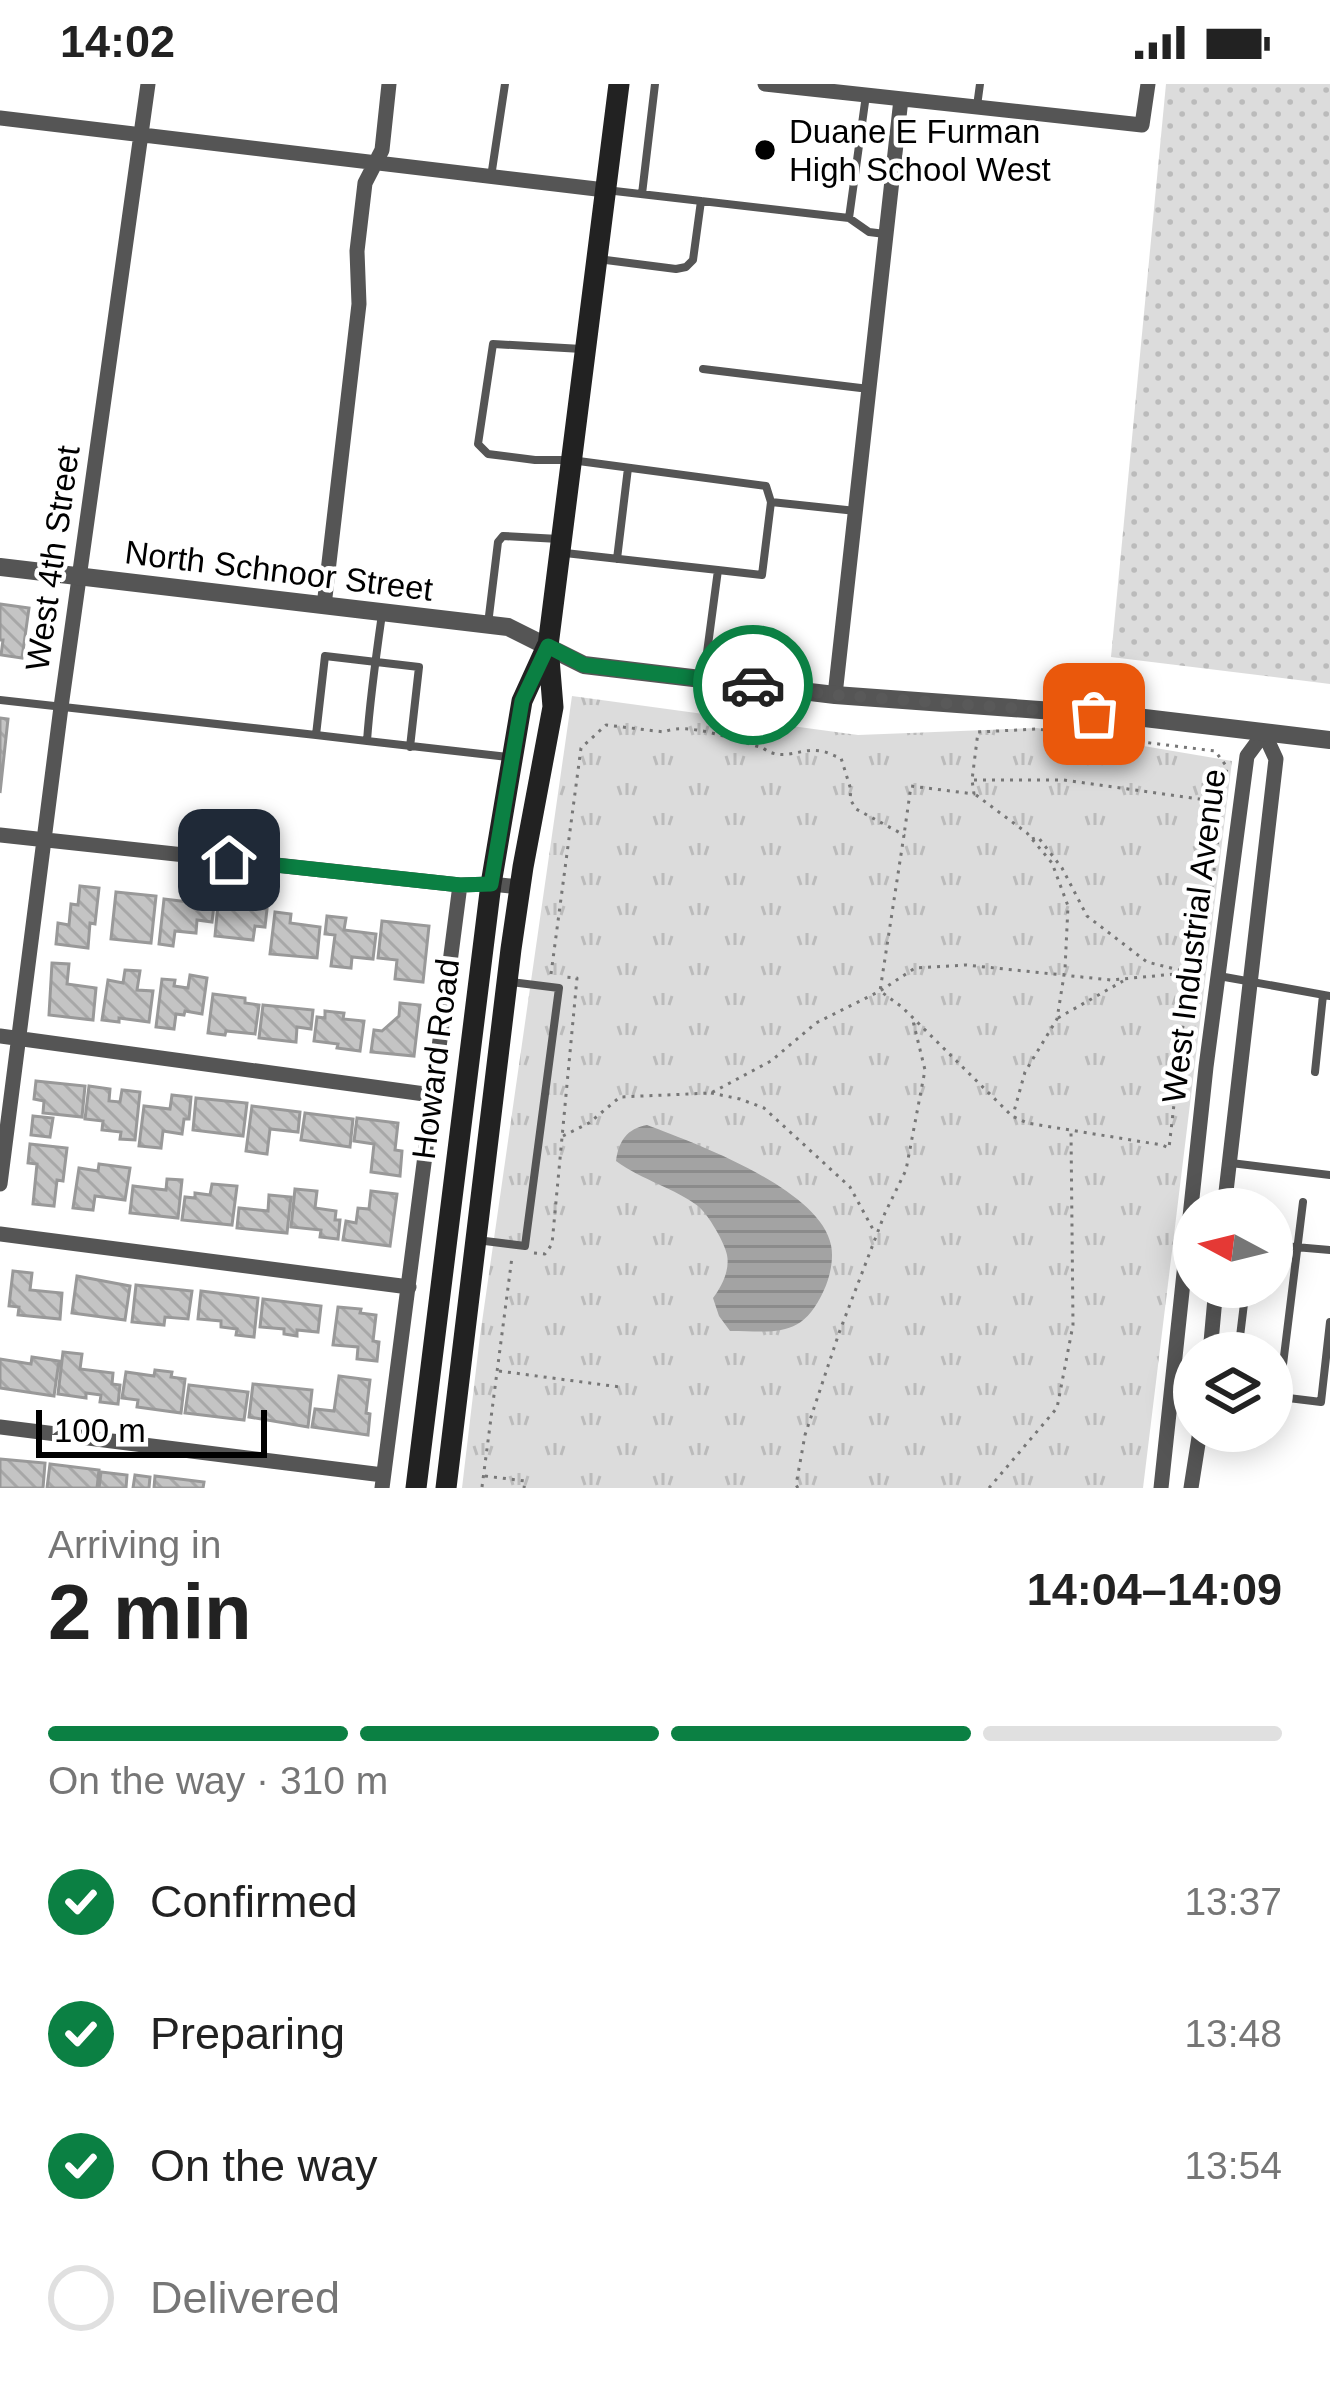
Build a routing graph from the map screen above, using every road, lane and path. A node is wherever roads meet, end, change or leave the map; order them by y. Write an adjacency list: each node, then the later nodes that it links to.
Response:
1 (148, 84): 15 (street, West 4th Street)
2 (389, 84): 16 (street)
3 (505, 84): 17 (lane)
4 (607, 84): 9 (lane)
5 (655, 84): 19 (lane)
6 (766, 84): 10 (street)
7 (980, 84): 13 (lane)
8 (1148, 84): 13 (street)
9 (619, 85): 18 (main road, Howard Road)
10 (807, 86): 12 (street)
11 (902, 92): 12 (street); 13 (street); 22 (street)
12 (866, 95): 21 (lane)
13 (977, 107)
14 (0, 118): 15 (street)
15 (142, 135): 16 (street); 35 (street, West 4th Street)
16 (374, 164): 17 (street); 36 (street)
17 (491, 177): 18 (street)
18 (604, 190): 19 (lane); 23 (main road, Howard Road)
19 (641, 194): 20 (lane)
20 (700, 201): 21 (lane); 23 (lane)
21 (849, 218): 22 (lane)
22 (886, 234): 26 (street)
23 (597, 258): 24 (main road, Howard Road)
24 (585, 349): 27 (main road, Howard Road); 27 (lane)
25 (704, 369): 26 (lane)
26 (870, 390): 30 (street)
27 (571, 460): 28 (lane); 31 (main road, Howard Road)
28 (628, 468): 29 (lane); 32 (lane)
29 (771, 502): 30 (lane); 34 (lane)
30 (857, 512): 42 (street)
31 (560, 546): 32 (lane); 38 (lane); 39 (main road, Howard Road)
32 (617, 559): 34 (lane)
33 (0, 566): 35 (street, North Schnoor Street)
34 (718, 570): 41 (lane)
35 (80, 576): 36 (street, North Schnoor Street); 44 (street, West 4th Street)
36 (324, 606): 37 (street, North Schnoor Street)
37 (382, 613): 38 (street, North Schnoor Street); 40 (lane)
38 (488, 625): 39 (street, North Schnoor Street)
39 (548, 646): 41 (street, North Schnoor Street); 50 (main road, Howard Road); 60 (main road, Howard Road)
40 (375, 662): 46 (lane); 48 (lane); 49 (lane)
41 (703, 680): 42 (street, North Schnoor Street)
42 (835, 695): 45 (street, North Schnoor Street)
43 (0, 700): 44 (lane)
44 (62, 707): 46 (lane); 57 (street, West 4th Street)
45 (1264, 733): 47 (street, North Schnoor Street); 63 (street, West Industrial Avenue); 66 (street, West Industrial Avenue)
46 (316, 735): 48 (lane)
47 (1330, 740)
48 (367, 741): 49 (lane)
49 (410, 747): 50 (lane)
50 (513, 758): 58 (main road, Howard Road)
51 (972, 780): 52 (path); 53 (path); 53 (path)
52 (974, 794): 55 (path); 56 (path)
53 (1222, 802): 61 (path)
54 (0, 835): 57 (street)
55 (904, 835): 67 (path); 79 (path)
56 (1032, 839): 61 (path); 62 (path)
57 (44, 840): 59 (street); 72 (street, West 4th Street)
58 (491, 884): 59 (street); 60 (street); 77 (main road, Howard Road)
59 (460, 885): 75 (street)
60 (520, 887): 65 (main road, Howard Road)
61 (1189, 973): 64 (path); 78 (path)
62 (1064, 974): 64 (path); 67 (path); 70 (path)
63 (1218, 975): 66 (lane); 97 (street, West Industrial Avenue)
64 (1126, 979): 70 (path)
65 (507, 982): 86 (main road, Howard Road); 86 (lane)
66 (1250, 982): 68 (lane); 80 (street, West Industrial Avenue)
67 (880, 992): 69 (path); 74 (path)
68 (1326, 995): 73 (lane)
69 (911, 1016): 76 (path); 87 (path)
70 (1057, 1019): 76 (path)
71 (0, 1036): 72 (street)
72 (19, 1038): 75 (street); 82 (street, West 4th Street)
73 (1315, 1072)
74 (711, 1094): 79 (path); 87 (path)
75 (432, 1095): 93 (street)
76 (1012, 1116): 78 (path)
77 (459, 1130): 86 (main road); 105 (main road, Howard Road)
78 (1071, 1130): 109 (path)
79 (561, 1137): 92 (path)
80 (1229, 1162): 81 (lane); 83 (street, West Industrial Avenue)
81 (1330, 1175)
82 (0, 1184)
83 (1226, 1188)
84 (1303, 1202): 89 (lane)
85 (0, 1234): 93 (street)
86 (476, 1234): 106 (main road, Howard Road)
87 (876, 1234): 108 (path)
88 (1293, 1247): 89 (lane)
89 (1297, 1247): 90 (lane); 95 (lane)
90 (1330, 1250)
91 (513, 1251): 96 (path)
92 (529, 1252)
93 (409, 1287): 103 (street)
94 (1330, 1322): 99 (lane)
95 (1284, 1332)
96 (497, 1371): 98 (path); 102 (path)
97 (1172, 1381): 110 (street, West Industrial Avenue)
98 (620, 1387)
99 (1293, 1398)
100 (0, 1427): 103 (street)
101 (1197, 1452): 111 (street)
102 (483, 1476): 104 (path); 107 (path)
103 (383, 1481)
104 (482, 1487)
105 (416, 1488)
106 (446, 1488)
107 (524, 1488)
108 (798, 1488)
109 (989, 1488)
110 (1160, 1488)
111 (1191, 1488)

